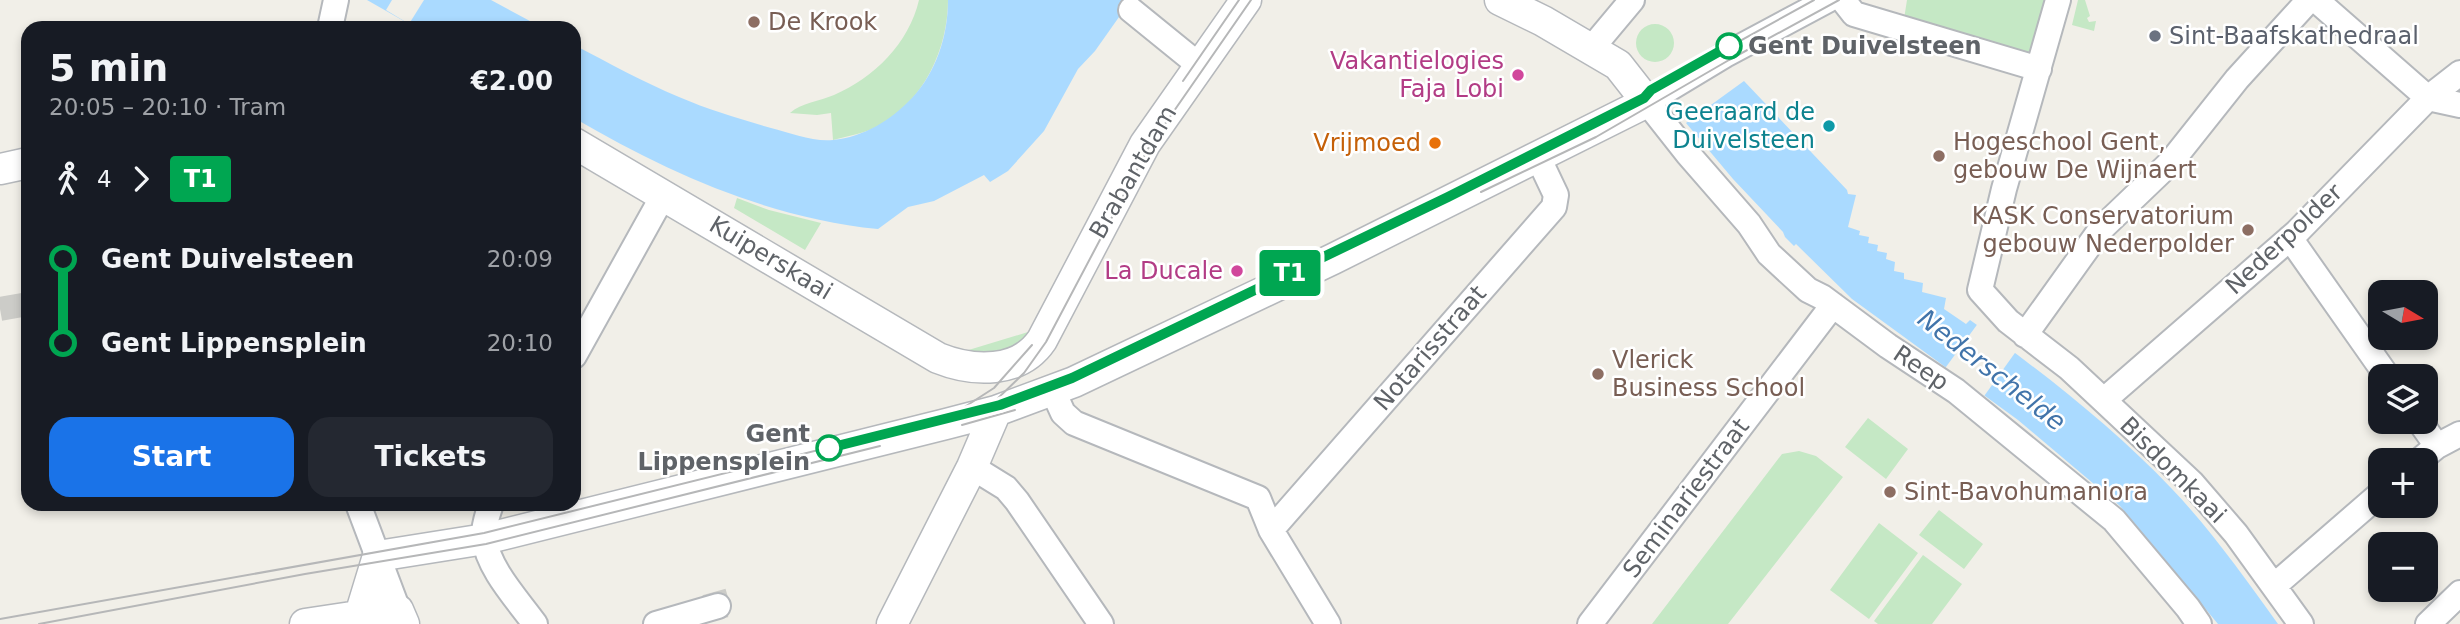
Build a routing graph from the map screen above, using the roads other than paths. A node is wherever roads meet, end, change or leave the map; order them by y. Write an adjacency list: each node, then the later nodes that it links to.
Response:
1 (336, 0): 11 (street)
2 (1246, 0): 13 (street, Brabantdam)
3 (1500, 0): 12 (street)
4 (1632, 0): 12 (street)
5 (1828, 0): 17 (street)
6 (1843, 0): 14 (street)
7 (2058, 0): 14 (street)
8 (2309, 0): 27 (street)
9 (2316, 0): 16 (street)
10 (1130, 10): 13 (street)
11 (332, 21)
12 (1598, 53): 17 (street); 19 (street)
13 (1200, 66): 30 (street, Brabantdam)
14 (2039, 69): 27 (street, Bisdomkaai)
15 (2460, 73): 16 (street, Nederpolder)
16 (2428, 98): 18 (street); 25 (street, Nederpolder)
17 (1654, 101): 19 (street); 26 (street, Reep)
18 (2460, 105)
19 (1604, 125): 21 (street)
20 (581, 147): 24 (street, Kuiperskaai)
21 (1538, 157): 31 (street); 40 (street, Notarisstraat)
22 (21, 164): 23 (street)
23 (0, 169)
24 (664, 194): 28 (street); 30 (street, Kuiperskaai)
25 (2290, 238): 29 (street); 32 (street, Nederpolder)
26 (1833, 305): 54 (street, Seminariestraat); 55 (street, Reep)
27 (2011, 330): 32 (street, Bisdomkaai)
28 (581, 343)
29 (2379, 364)
30 (970, 368)
31 (1053, 391): 33 (street); 40 (street)
32 (2104, 400): 43 (street, Bisdomkaai)
33 (996, 411): 36 (street); 41 (street)
34 (2460, 434): 35 (street)
35 (2436, 448)
36 (972, 467): 51 (street); 52 (street)
37 (2368, 504): 43 (street)
38 (361, 511): 42 (street)
39 (489, 511): 41 (street)
40 (1271, 530): 53 (street)
41 (485, 539): 42 (street); 49 (street)
42 (378, 556): 46 (street); 47 (street)
43 (2274, 586): 56 (street, Bisdomkaai)
44 (2460, 593): 57 (street)
45 (718, 606): 50 (street)
46 (360, 615): 47 (street); 48 (street)
47 (401, 617)
48 (304, 624)
49 (535, 624)
50 (656, 624)
51 (892, 624)
52 (1101, 624)
53 (1328, 624)
54 (1590, 624)
55 (2199, 624)
56 (2301, 624)
57 (2428, 624)

